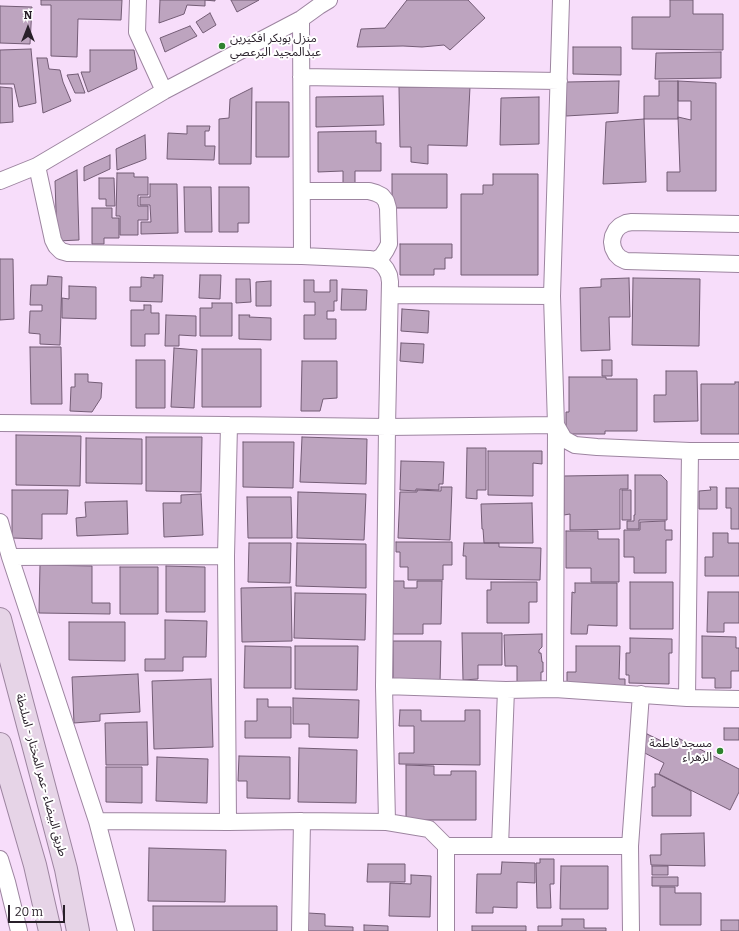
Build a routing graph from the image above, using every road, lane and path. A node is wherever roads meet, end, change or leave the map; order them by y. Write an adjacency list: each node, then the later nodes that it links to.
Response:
1 (138, 0): 7 (street)
2 (329, 0): 4 (street)
3 (561, 0): 6 (street)
4 (301, 19): 5 (street); 7 (street)
5 (301, 77): 6 (street); 10 (street)
6 (559, 81): 16 (street)
7 (164, 91): 8 (street)
8 (37, 166): 9 (street); 12 (street)
9 (0, 181)
10 (302, 191): 12 (street); 13 (street)
11 (739, 224): 14 (street)
12 (302, 256): 13 (street)
13 (376, 260): 15 (street)
14 (739, 264)
15 (390, 296): 16 (street); 20 (street)
16 (552, 296): 19 (street)
17 (0, 423): 18 (street)
18 (230, 425): 20 (street); 24 (street)
19 (556, 425): 20 (street); 21 (street); 28 (street)
20 (387, 427): 27 (street)
21 (690, 451): 22 (street); 31 (street)
22 (739, 451)
23 (0, 522): 25 (street)
24 (226, 556): 25 (street); 36 (street)
25 (10, 557): 34 (street)
26 (0, 619): 44 (main road, طريق البيضاء -عمر المختار - اسلنطة)
27 (384, 686): 29 (street); 37 (street)
28 (555, 689): 29 (street); 30 (street)
29 (506, 690): 39 (street)
30 (641, 694): 31 (street); 40 (street)
31 (688, 698): 32 (street)
32 (739, 699)
33 (0, 744): 43 (main road)
34 (98, 821): 36 (street); 45 (street)
35 (302, 821): 36 (street); 37 (street); 46 (street)
36 (228, 822)
37 (387, 822): 38 (street)
38 (446, 846): 39 (street); 47 (street)
39 (500, 846): 40 (street)
40 (630, 846): 48 (street)
41 (0, 862): 42 (street)
42 (19, 931)
43 (50, 931)
44 (78, 931)
45 (126, 931)
46 (300, 931)
47 (446, 931)
48 (631, 931)

